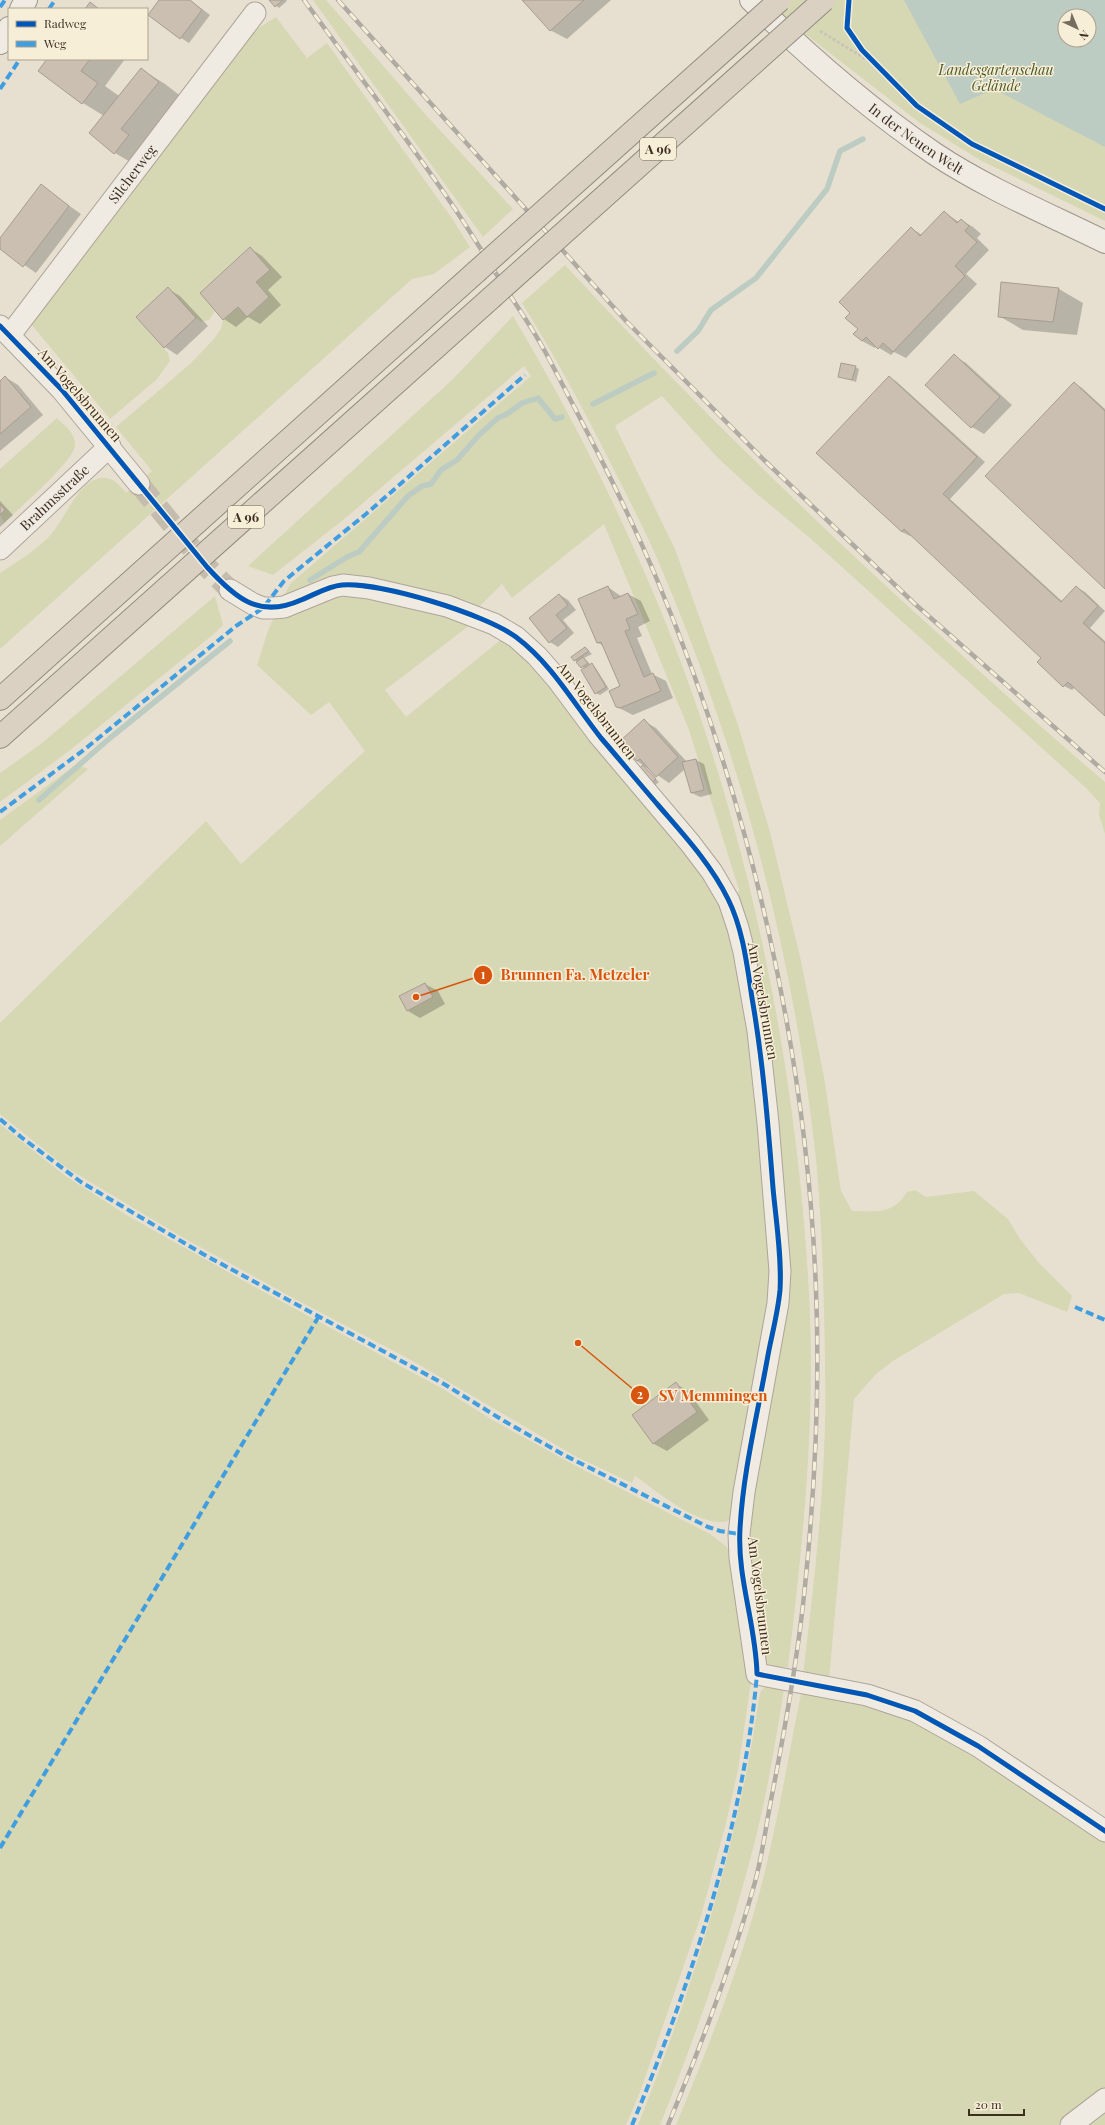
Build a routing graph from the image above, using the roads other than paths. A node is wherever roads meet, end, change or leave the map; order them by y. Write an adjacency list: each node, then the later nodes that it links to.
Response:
1 (751, 0): 7 (street, In der Neuen Welt)
2 (780, 0): 13 (highway, A 96, bridge)
3 (824, 0): 14 (highway, A 96, bridge)
4 (255, 13): 8 (street, Silcherweg)
5 (8, 30): 6 (street)
6 (0, 43)
7 (1105, 242)
8 (5, 331): 9 (street, Am Vogelsbrunnen)
9 (110, 446): 10 (street, Am Vogelsbrunnen); 11 (street, Brahmsstraße)
10 (139, 484)
11 (0, 549)
12 (230, 590): 15 (street, Am Vogelsbrunnen)
13 (0, 699)
14 (0, 737)
15 (1105, 1831)
16 (1105, 2099): 17 (street)
17 (1071, 2125)

